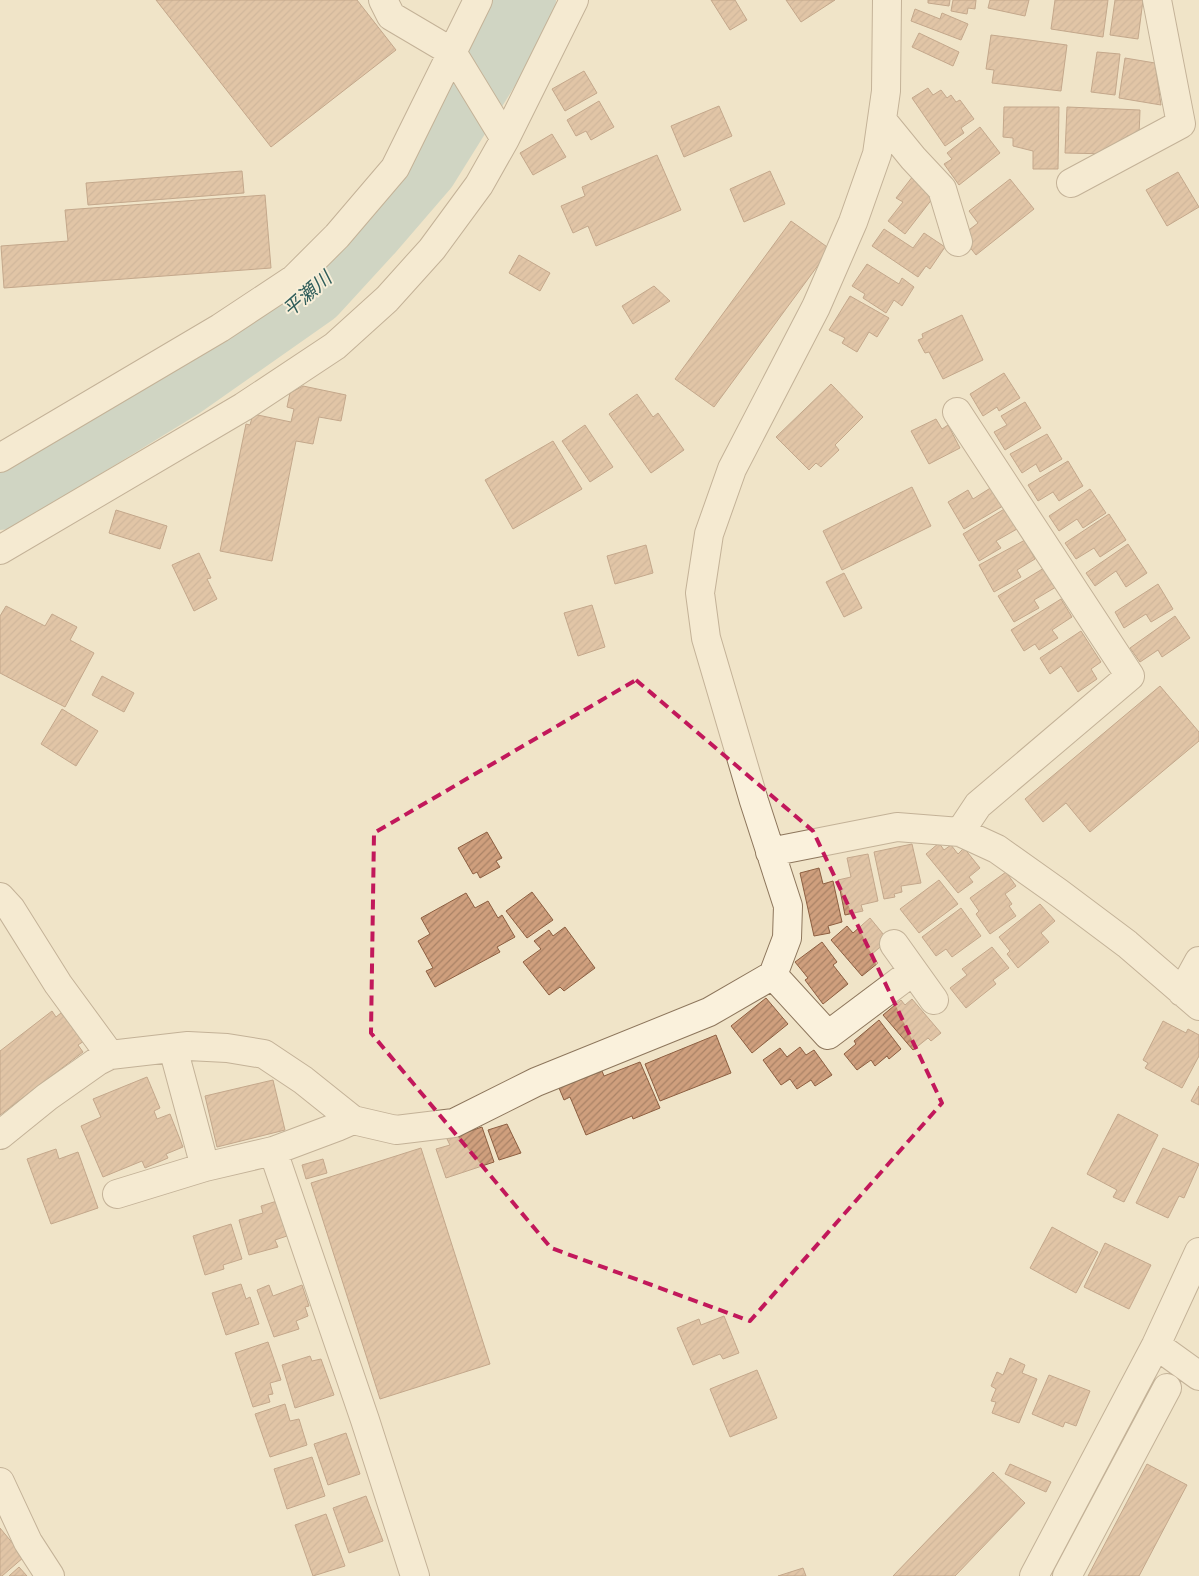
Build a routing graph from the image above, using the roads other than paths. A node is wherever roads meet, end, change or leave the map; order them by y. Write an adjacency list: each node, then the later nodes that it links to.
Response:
1 (383, 0): 6 (street)
2 (478, 0): 6 (street)
3 (574, 0): 8 (street)
4 (887, 0): 7 (street)
5 (1157, 0): 9 (street)
6 (453, 53): 8 (street); 12 (street)
7 (882, 120): 10 (street); 15 (street)
8 (505, 138): 13 (street)
9 (1071, 183)
10 (958, 242)
11 (957, 412): 14 (street)
12 (0, 458)
13 (0, 550)
14 (960, 832): 15 (street); 21 (street)
15 (770, 852): 20 (street)
16 (0, 897): 24 (street)
17 (894, 944): 19 (street)
18 (1199, 961): 21 (street)
19 (912, 972): 20 (street); 22 (street)
20 (773, 975): 25 (street)
21 (1191, 999)
22 (934, 1000)
23 (174, 1048): 24 (street); 25 (street); 28 (street)
24 (110, 1055): 26 (street)
25 (353, 1120): 27 (street)
26 (0, 1135)
27 (273, 1150): 28 (street); 36 (street)
28 (205, 1167): 29 (street)
29 (117, 1194)
30 (1199, 1252): 31 (street)
31 (1156, 1345): 32 (street); 37 (street)
32 (1199, 1376)
33 (1167, 1388): 38 (street)
34 (0, 1482): 35 (street)
35 (50, 1576)
36 (415, 1576)
37 (1034, 1576)
38 (1067, 1576)

